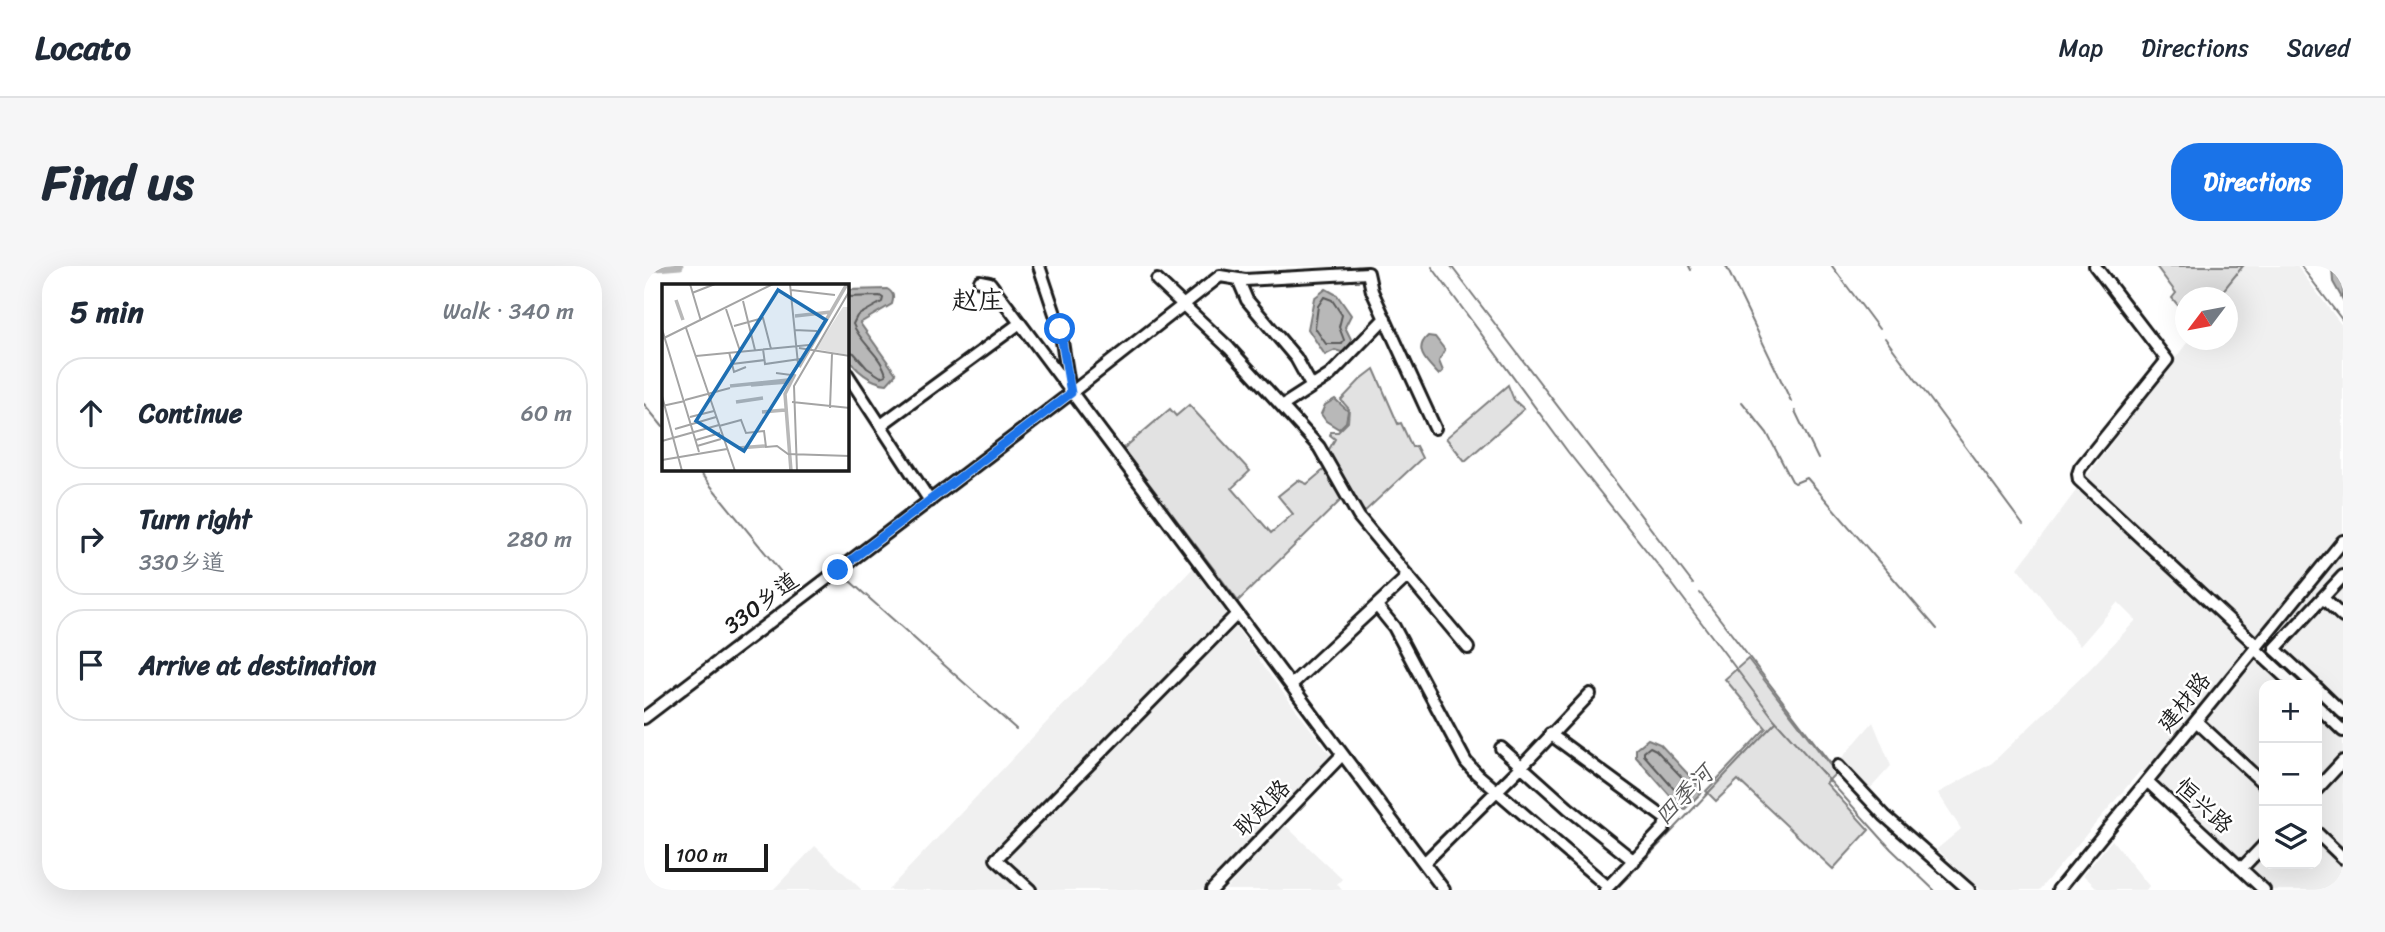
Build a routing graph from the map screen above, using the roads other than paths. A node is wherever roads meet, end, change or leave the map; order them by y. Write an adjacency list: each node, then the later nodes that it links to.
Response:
1 (1039, 266): 11 (street)
2 (2095, 266): 23 (street)
3 (1238, 279): 6 (street, 330乡道); 7 (street, 330乡道); 10 (street)
4 (1157, 280): 6 (street)
5 (980, 281): 8 (street)
6 (1184, 305): 11 (street, 330乡道); 12 (street)
7 (1385, 318): 10 (street); 14 (street)
8 (1020, 323): 11 (street); 13 (street)
9 (849, 377): 13 (street)
10 (1312, 387): 12 (street)
11 (1071, 393): 15 (street, 330乡道); 21 (street)
12 (1282, 406): 17 (street)
13 (881, 425): 15 (street)
14 (1435, 428)
15 (930, 501): 32 (street, 330乡道)
16 (2343, 541): 23 (street, 建材路)
17 (1408, 576): 20 (street); 24 (street)
18 (2343, 576): 19 (street)
19 (2323, 598): 22 (street); 26 (street)
20 (1377, 606): 27 (street); 44 (street)
21 (1237, 614): 27 (street); 53 (street)
22 (2343, 617)
23 (2256, 647): 25 (street); 33 (street, 建材路)
24 (1468, 648)
25 (2289, 680)
26 (2308, 680)
27 (1291, 685): 37 (street)
28 (1590, 694): 35 (street)
29 (2322, 694): 31 (street)
30 (2322, 711): 34 (street)
31 (2343, 713)
32 (644, 718)
33 (2196, 720): 41 (street); 42 (street, 建材路)
34 (2343, 731)
35 (1550, 734): 39 (street); 48 (street)
36 (1501, 748): 39 (street)
37 (1342, 755): 49 (street); 54 (street, 耿赵路)
38 (2343, 761): 43 (street)
39 (1522, 766): 44 (street); 48 (street)
40 (1838, 766): 55 (street)
41 (2259, 779)
42 (2147, 781): 50 (street, 恒兴路); 56 (street, 建材路)
43 (2322, 784)
44 (1497, 791): 49 (street); 52 (street)
45 (2322, 838): 47 (street)
46 (2259, 850): 50 (street)
47 (2343, 858)
48 (1634, 861): 52 (street)
49 (1424, 863): 51 (street)
50 (2241, 869): 57 (street, 恒兴路)
51 (1438, 888)
52 (1606, 888)
53 (1030, 890)
54 (1212, 890)
55 (1969, 890)
56 (2058, 890)
57 (2264, 890)

